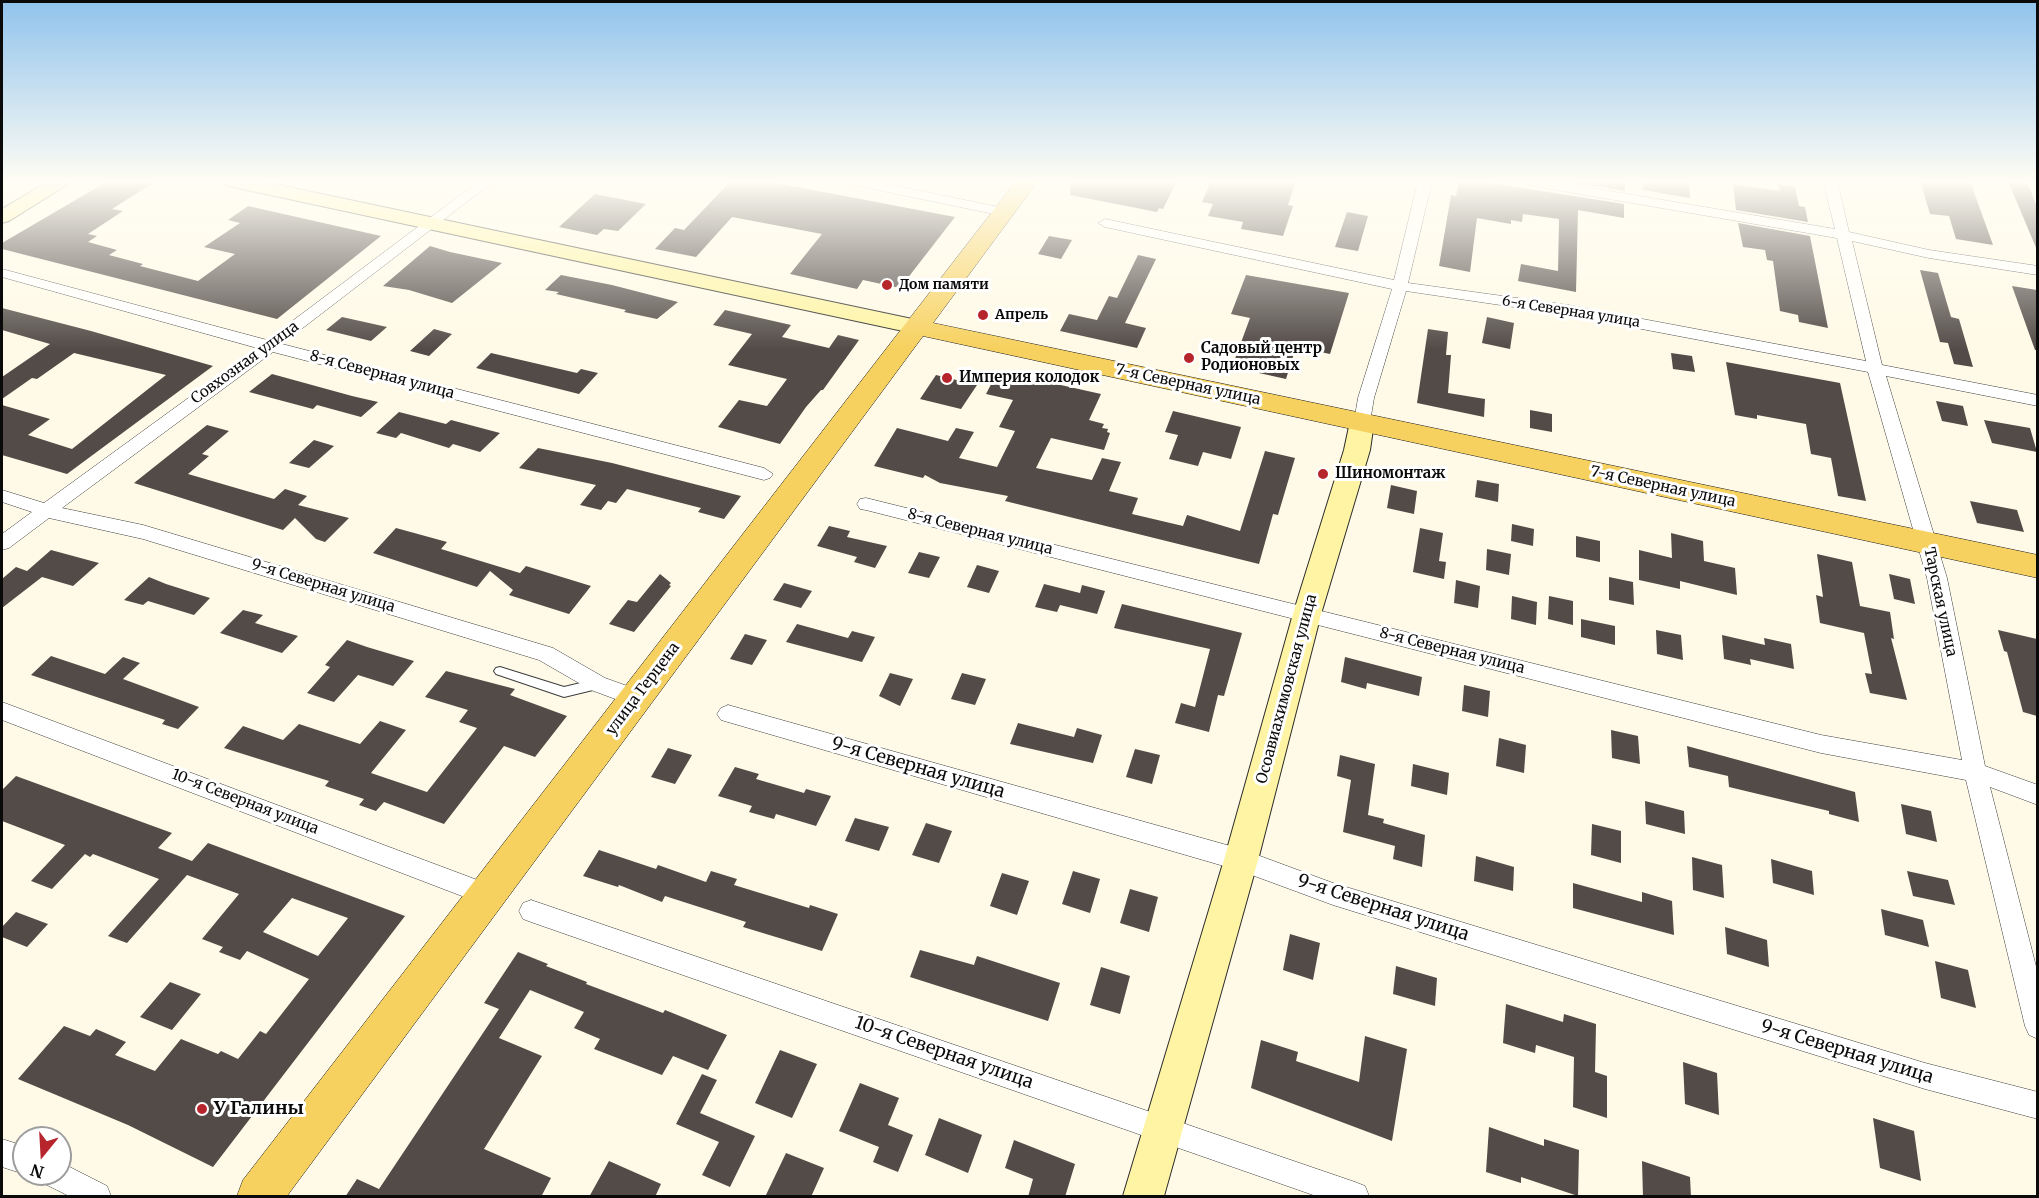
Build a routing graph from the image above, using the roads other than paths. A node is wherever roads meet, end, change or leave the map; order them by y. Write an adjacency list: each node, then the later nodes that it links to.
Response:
1 (412, 237): 12 (street, Совхозная улица)
2 (495, 237): 11 (main road, 7-я Северная улица)
3 (985, 237): 11 (main road, улица Герцена)
4 (1170, 237): 10 (street, 6-я Северная улица)
5 (1412, 237): 10 (street, Осоавиахимовская улица)
6 (1845, 237): 13 (street, Тарская улица)
7 (1853, 237): 8 (street)
8 (2037, 271)
9 (2, 273): 12 (street, 8-я Северная улица)
10 (1400, 286): 13 (street, 6-я Северная улица); 15 (street, Осоавиахимовская улица)
11 (917, 327): 15 (main road, 7-я Северная улица); 26 (main road, улица Герцена)
12 (270, 346): 16 (street, 8-я Северная улица); 19 (street, Совхозная улица)
13 (1875, 367): 14 (street, 6-я Северная улица); 21 (street, Тарская улица)
14 (2037, 401)
15 (1362, 422): 21 (main road, 7-я Северная улица); 23 (main road, Осоавиахимовская улица)
16 (764, 474)
17 (2, 496): 19 (street, 9-я Северная улица)
18 (866, 504): 23 (street, 8-я Северная улица)
19 (46, 509): 20 (street, Совхозная улица); 25 (street, 9-я Северная улица)
20 (2, 543)
21 (1928, 543): 22 (main road, 7-я Северная улица); 29 (street, Тарская улица)
22 (2037, 567)
23 (1307, 614): 29 (street, 8-я Северная улица); 31 (main road, Осоавиахимовская улица)
24 (501, 671): 25 (lane)
25 (598, 684): 26 (street, 9-я Северная улица)
26 (637, 698): 32 (main road, улица Герцена)
27 (2, 711): 32 (street, 10-я Северная улица)
28 (728, 714): 31 (street, 9-я Северная улица)
29 (1975, 772): 30 (street, 8-я Северная улица); 34 (street, Тарская улица)
30 (2037, 795)
31 (1241, 860): 35 (street, 9-я Северная улица); 36 (main road, Осоавиахимовская улица)
32 (488, 895): 39 (main road, улица Герцена)
33 (531, 911): 36 (street, 10-я Северная улица)
34 (2037, 1026)
35 (2037, 1106)
36 (1162, 1128): 40 (main road, Осоавиахимовская улица); 41 (street, 10-я Северная улица)
37 (72, 1183): 38 (street)
38 (97, 1197)
39 (259, 1197)
40 (1143, 1197)
41 (1355, 1197)

